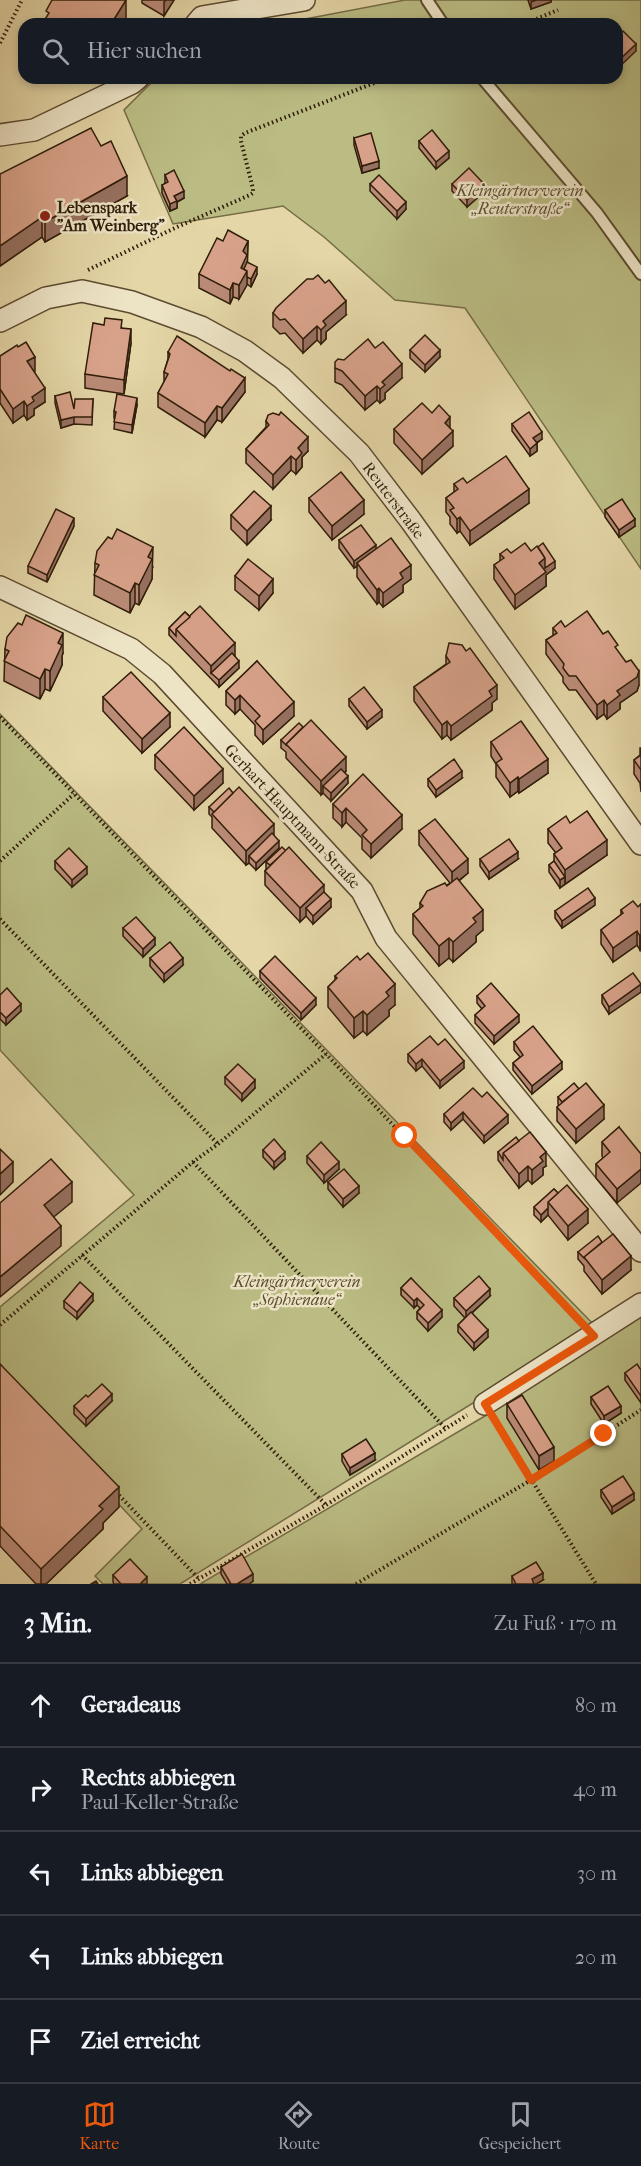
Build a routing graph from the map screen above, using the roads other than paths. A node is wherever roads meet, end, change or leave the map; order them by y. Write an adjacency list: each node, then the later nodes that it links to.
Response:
1 (216, 0): 4 (street)
2 (304, 0): 5 (street)
3 (427, 0): 6 (lane)
4 (201, 18)
5 (214, 18)
6 (439, 18)
7 (130, 84): 9 (street)
8 (487, 84): 10 (lane)
9 (0, 135)
10 (641, 274)
11 (0, 321): 13 (street, Reuterstraße)
12 (0, 587): 14 (street, Gerhart-Hauptmann-Straße)
13 (641, 844)
14 (641, 1251)
15 (641, 1304): 16 (street)
16 (485, 1404)

